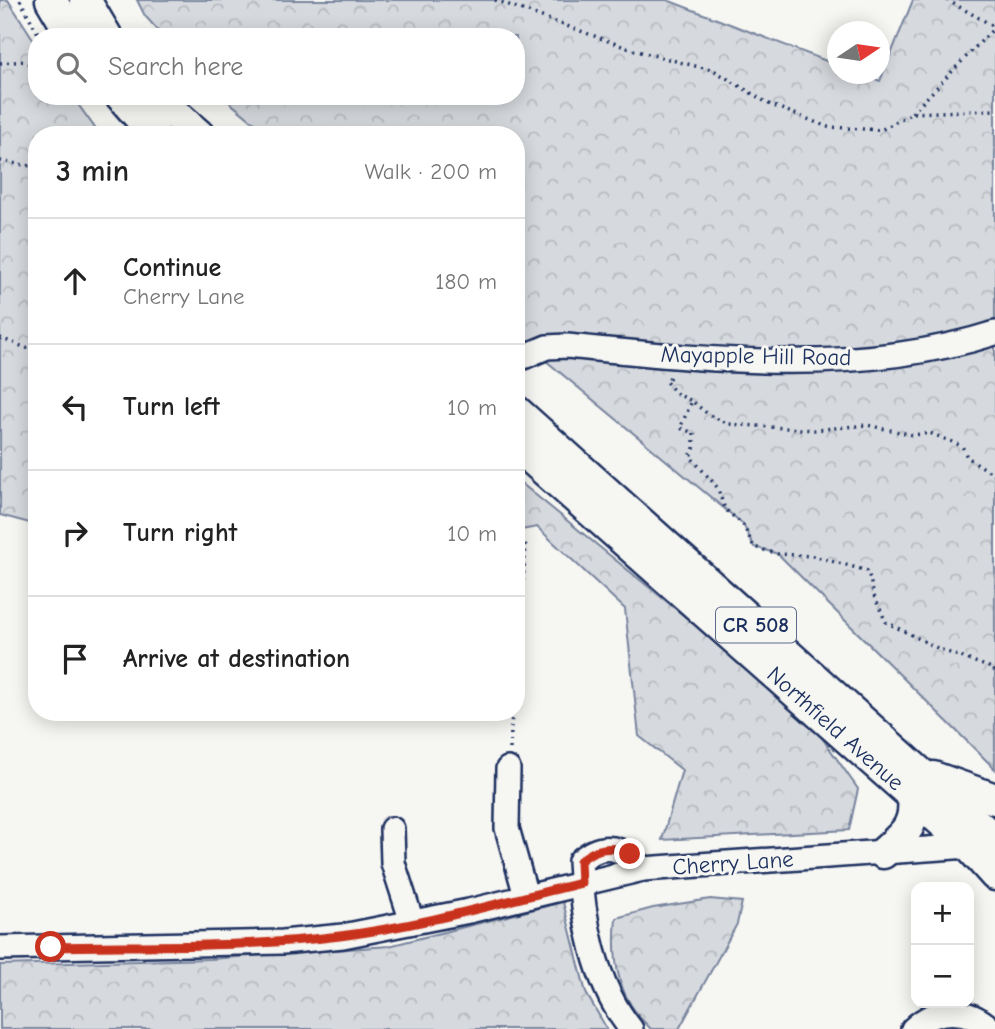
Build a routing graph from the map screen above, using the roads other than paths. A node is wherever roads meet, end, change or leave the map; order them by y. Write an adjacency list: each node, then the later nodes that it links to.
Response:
1 (51, 0): 3 (main road)
2 (85, 0): 4 (main road)
3 (68, 28)
4 (102, 28)
5 (129, 105): 7 (main road)
6 (166, 105): 8 (main road)
7 (147, 126)
8 (189, 126)
9 (995, 333): 10 (street, Mayapple Hill Road)
10 (525, 356)
11 (525, 419): 14 (main road, Northfield Avenue / CR 508)
12 (525, 453): 14 (main road, Northfield Avenue / CR 508)
13 (508, 769): 21 (street)
14 (916, 784): 15 (main road); 17 (main road, Northfield Avenue / CR 508); 18 (main road)
15 (995, 799)
16 (392, 829): 22 (street)
17 (986, 843): 18 (street, Cherry Lane); 19 (main road, Northfield Avenue / CR 508)
18 (883, 852): 20 (street, Cherry Lane)
19 (995, 875)
20 (581, 883): 21 (street, Cherry Lane); 24 (street)
21 (526, 896): 22 (street, Cherry Lane)
22 (412, 922): 23 (street, Cherry Lane)
23 (0, 948)
24 (631, 1029)
25 (913, 1029): 26 (street)
26 (990, 1029)

